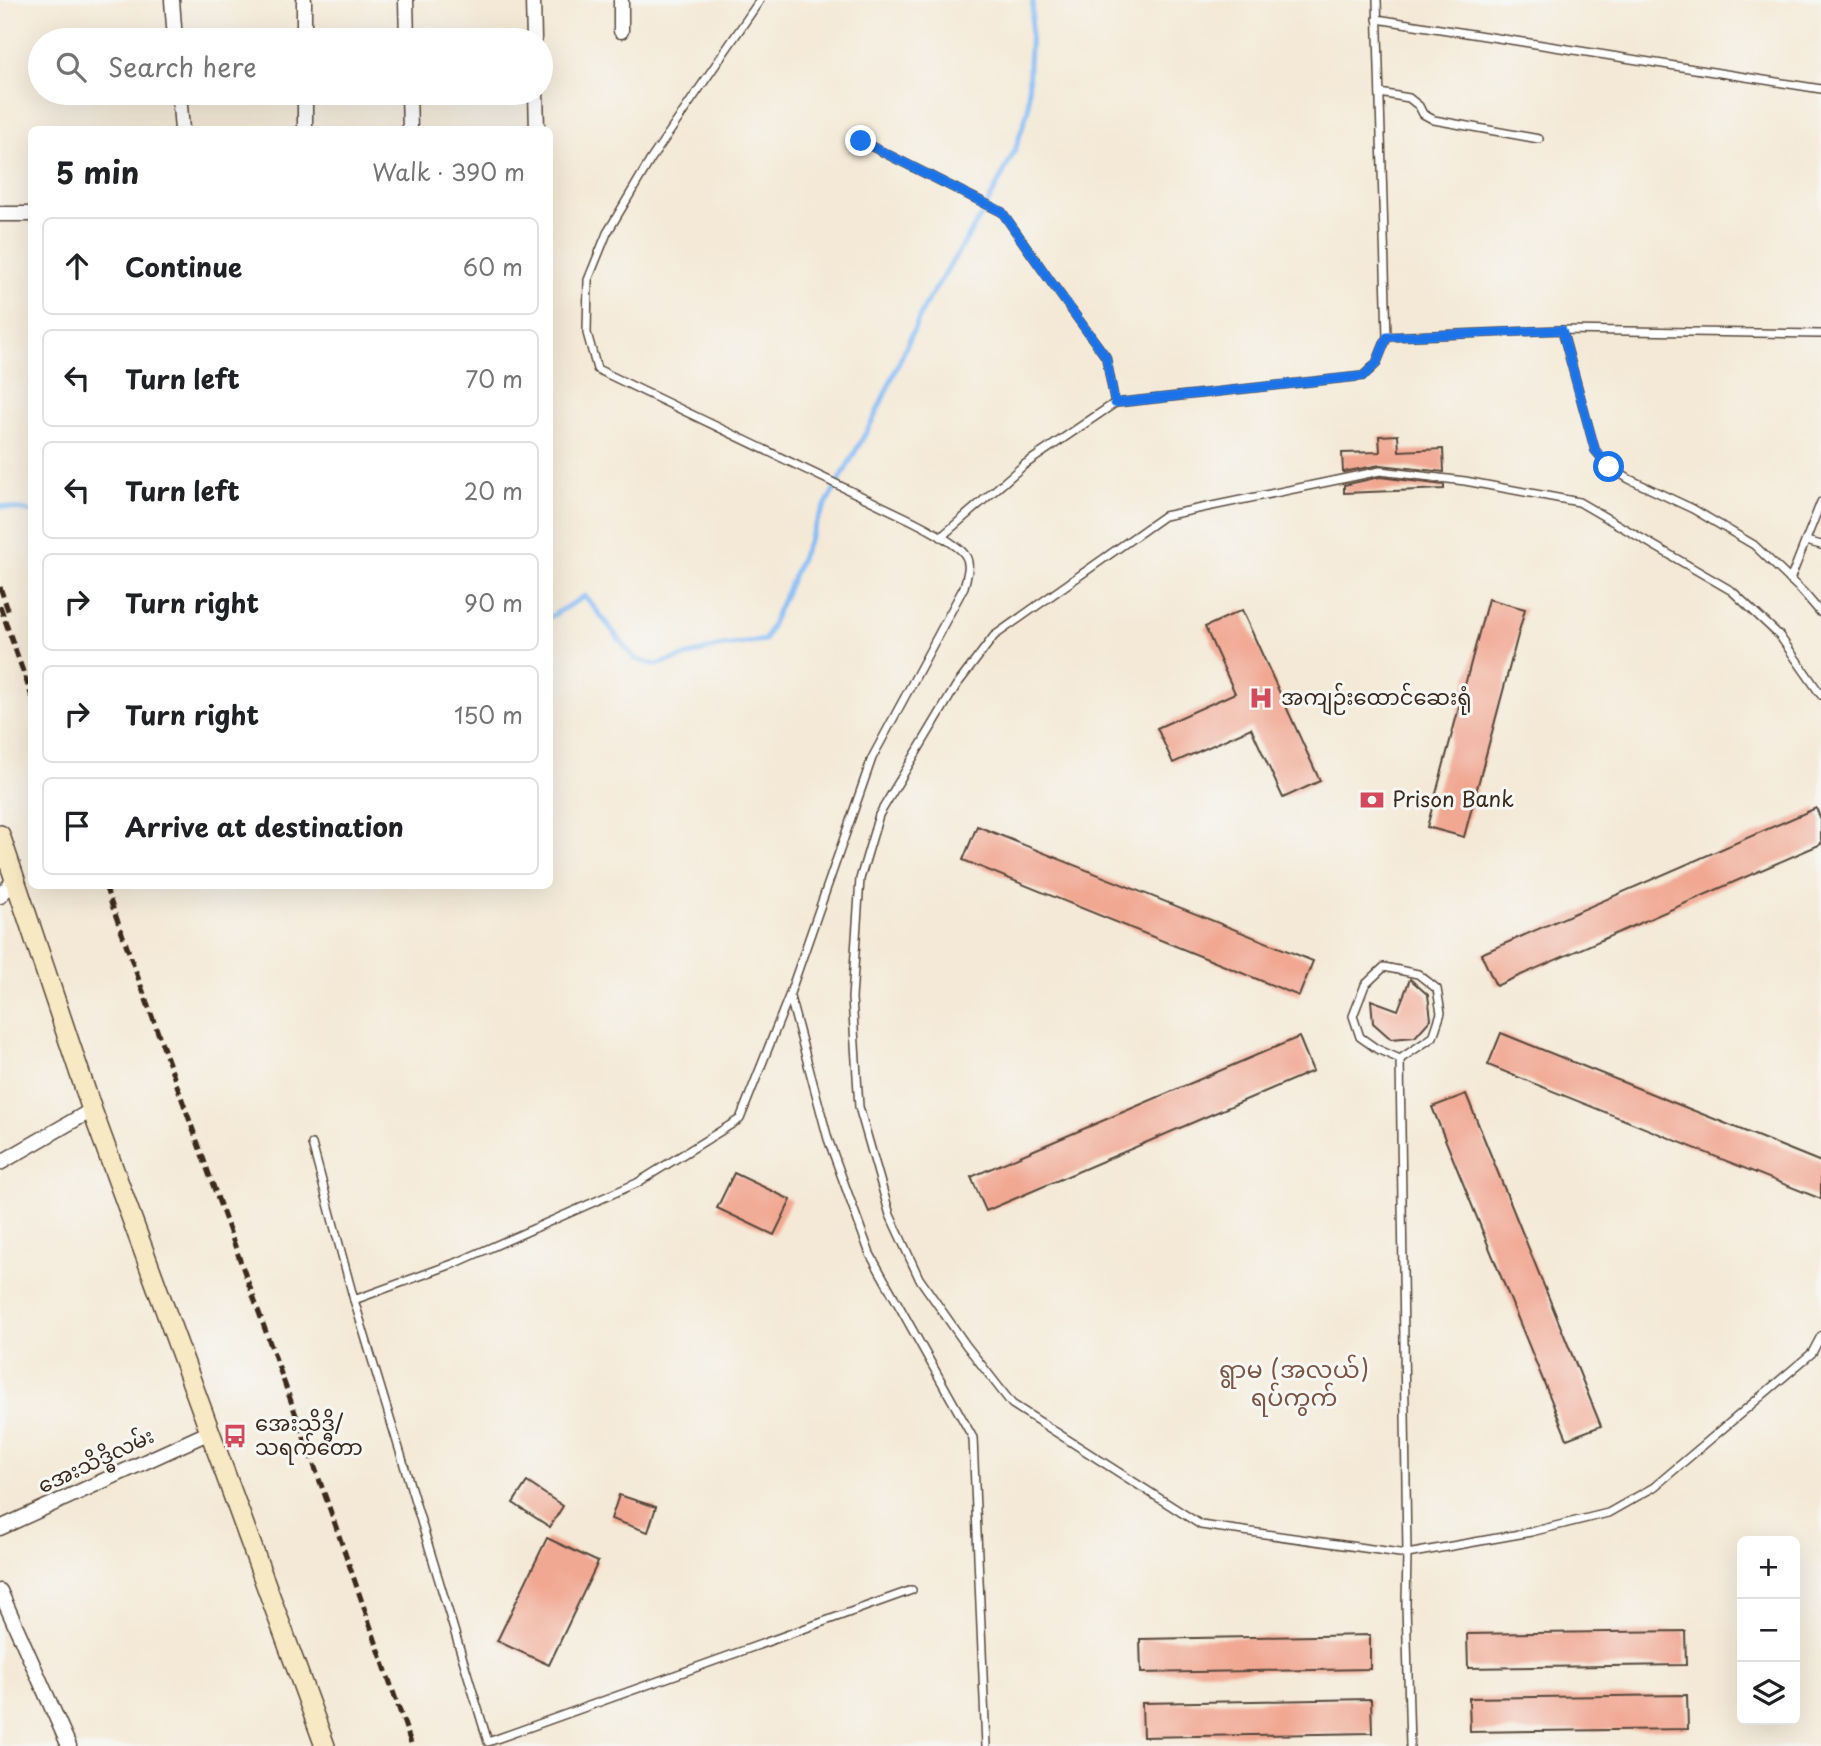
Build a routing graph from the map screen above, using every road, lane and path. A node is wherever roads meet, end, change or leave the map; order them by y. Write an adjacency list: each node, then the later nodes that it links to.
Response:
1 (172, 0): 9 (street)
2 (304, 0): 10 (street)
3 (406, 0): 11 (street)
4 (533, 0): 12 (street)
5 (621, 0): 13 (street)
6 (760, 0): 33 (lane)
7 (1377, 0): 8 (lane)
8 (1377, 19): 14 (lane); 15 (lane)
9 (174, 28)
10 (304, 28)
11 (407, 28)
12 (534, 28)
13 (621, 31)
14 (1821, 89)
15 (1380, 93): 24 (lane); 30 (lane)
16 (181, 105): 20 (street)
17 (304, 105): 21 (street)
18 (409, 105): 22 (street)
19 (536, 105): 23 (street)
20 (182, 126)
21 (305, 126)
22 (410, 126)
23 (537, 126)
24 (1539, 139)
25 (861, 141): 31 (lane)
26 (0, 214): 27 (street)
27 (28, 214)
28 (1562, 330): 29 (lane); 30 (lane); 36 (lane)
29 (1821, 334)
30 (1387, 337): 31 (lane)
31 (1115, 403): 33 (lane)
32 (1821, 502): 34 (lane)
33 (941, 537): 42 (lane)
34 (1806, 541): 35 (lane); 36 (lane)
35 (1821, 545)
36 (1790, 580): 37 (lane)
37 (1821, 613)
38 (1821, 695): 51 (lane)
39 (0, 835): 40 (main road)
40 (15, 879): 41 (street); 44 (main road)
41 (0, 896)
42 (789, 996): 47 (lane); 56 (lane)
43 (1400, 1059): 43 (lane); 51 (lane)
44 (92, 1110): 46 (street); 49 (main road)
45 (312, 1144): 47 (lane)
46 (0, 1163)
47 (354, 1300): 52 (lane)
48 (1821, 1336): 51 (lane)
49 (210, 1432): 50 (street, အေးသိဒ္ဓိလမ်း); 55 (main road)
50 (0, 1528)
51 (1407, 1554): 57 (lane)
52 (912, 1590)
53 (0, 1591): 54 (street)
54 (69, 1746)
55 (325, 1746)
56 (986, 1746)
57 (1410, 1746)

